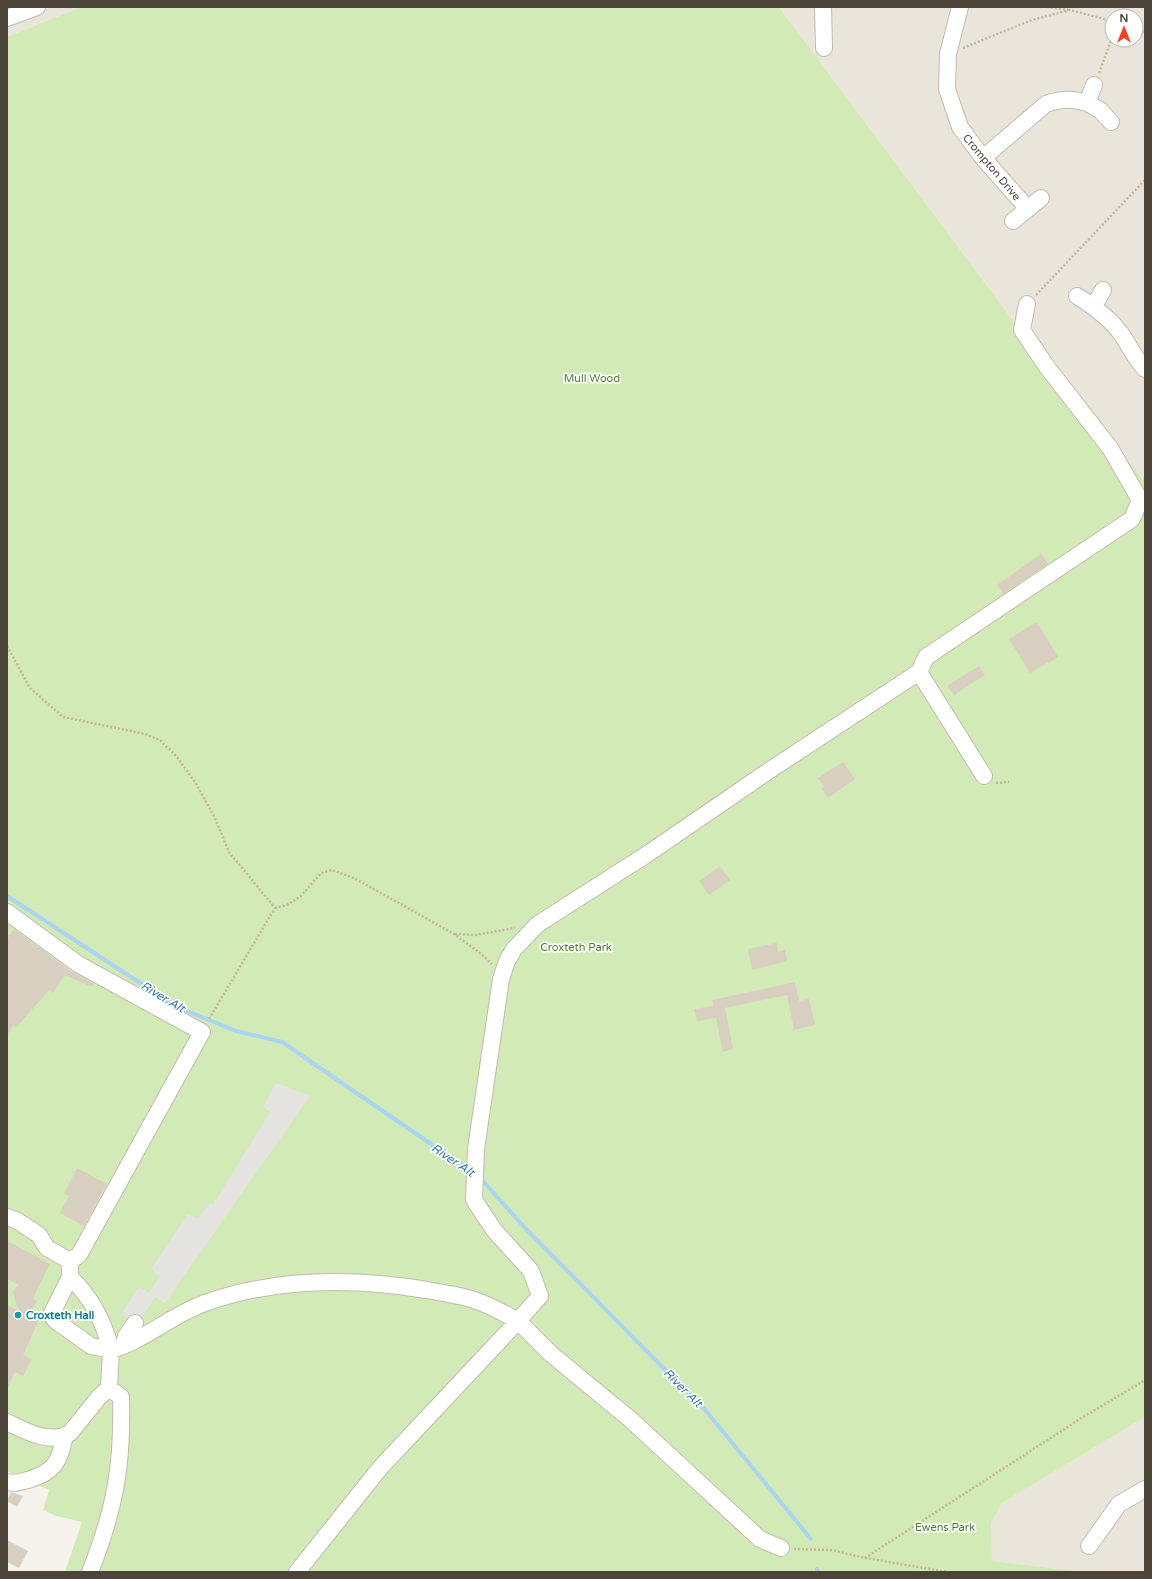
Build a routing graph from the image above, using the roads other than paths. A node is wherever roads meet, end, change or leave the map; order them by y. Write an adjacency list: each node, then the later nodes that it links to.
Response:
1 (37, 7): 4 (street)
2 (823, 7): 5 (street)
3 (960, 7): 9 (street, Crompton Drive)
4 (7, 18)
5 (824, 48)
6 (1094, 86): 7 (street)
7 (1087, 103): 8 (street); 9 (street)
8 (1111, 122)
9 (983, 158): 11 (street, Crompton Drive)
10 (1041, 198): 11 (street, Crompton Drive)
11 (1028, 209): 12 (street, Crompton Drive)
12 (1013, 221)
13 (1103, 290): 16 (street)
14 (1076, 296): 16 (street)
15 (1027, 304): 18 (street)
16 (1094, 306): 17 (street)
17 (1145, 369)
18 (919, 672): 19 (street); 23 (street)
19 (984, 776)
20 (7, 912): 22 (street)
21 (7, 1217): 22 (street)
22 (70, 1269): 25 (street); 25 (street)
23 (518, 1321): 25 (street); 32 (street); 34 (street)
24 (135, 1322): 25 (street)
25 (117, 1347): 26 (street)
26 (110, 1388): 28 (street); 33 (street)
27 (7, 1422): 28 (street)
28 (66, 1435): 29 (street)
29 (7, 1482)
30 (1145, 1489): 31 (street)
31 (1089, 1546)
32 (781, 1548)
33 (90, 1572)
34 (296, 1572)

